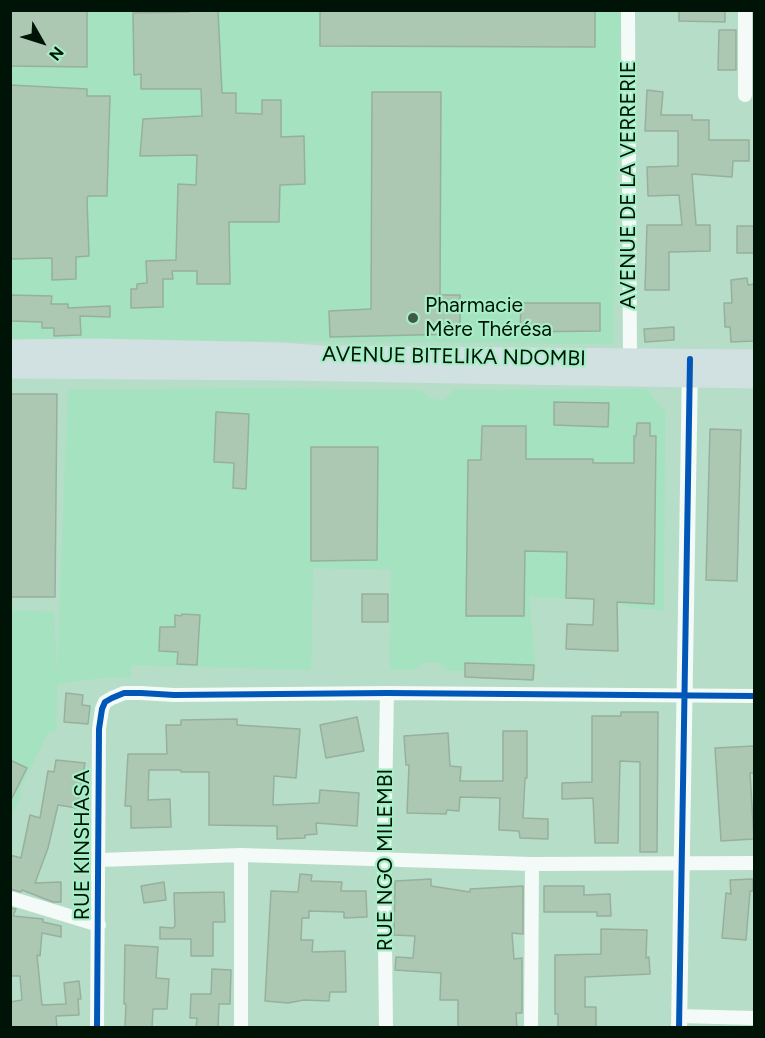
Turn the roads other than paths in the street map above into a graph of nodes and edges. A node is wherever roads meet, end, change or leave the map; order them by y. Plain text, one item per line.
1 (628, 10) edge
2 (745, 10) edge
3 (745, 95) dead end
4 (10, 350) edge
5 (630, 359) junction
6 (754, 360) edge
7 (10, 368) edge
8 (691, 369) junction
9 (754, 378) edge
10 (387, 693) junction
11 (686, 695) junction
12 (754, 696) edge
13 (241, 855) junction
14 (100, 860) junction
15 (384, 860) junction
16 (683, 862) junction
17 (754, 863) edge
18 (532, 864) junction
19 (10, 898) edge
20 (99, 925) junction
21 (754, 1018) edge
22 (679, 1022) edge
23 (98, 1028) edge
24 (241, 1028) edge
25 (386, 1028) edge
26 (531, 1028) edge

1 - 5 street, AVENUE DE LA VERRERIE
2 - 3 street
4 - 5 highway, AVENUE BITELIKA NDOMBI
5 - 8 highway, AVENUE BITELIKA NDOMBI
6 - 8 highway, AVENUE BITELIKA NDOMBI
7 - 8 highway, AVENUE BITELIKA NDOMBI
8 - 9 highway, AVENUE BITELIKA NDOMBI
8 - 11 street
10 - 11 street
10 - 14 street, RUE KINSHASA
10 - 15 street, RUE NGO MILEMBI
11 - 12 street
11 - 16 street
13 - 14 street
13 - 15 street
13 - 24 street
14 - 20 street, RUE KINSHASA
15 - 18 street
15 - 25 street, RUE NGO MILEMBI
16 - 17 street
16 - 18 street
16 - 22 street
18 - 26 street
19 - 20 street
20 - 23 street, RUE KINSHASA
21 - 22 street

